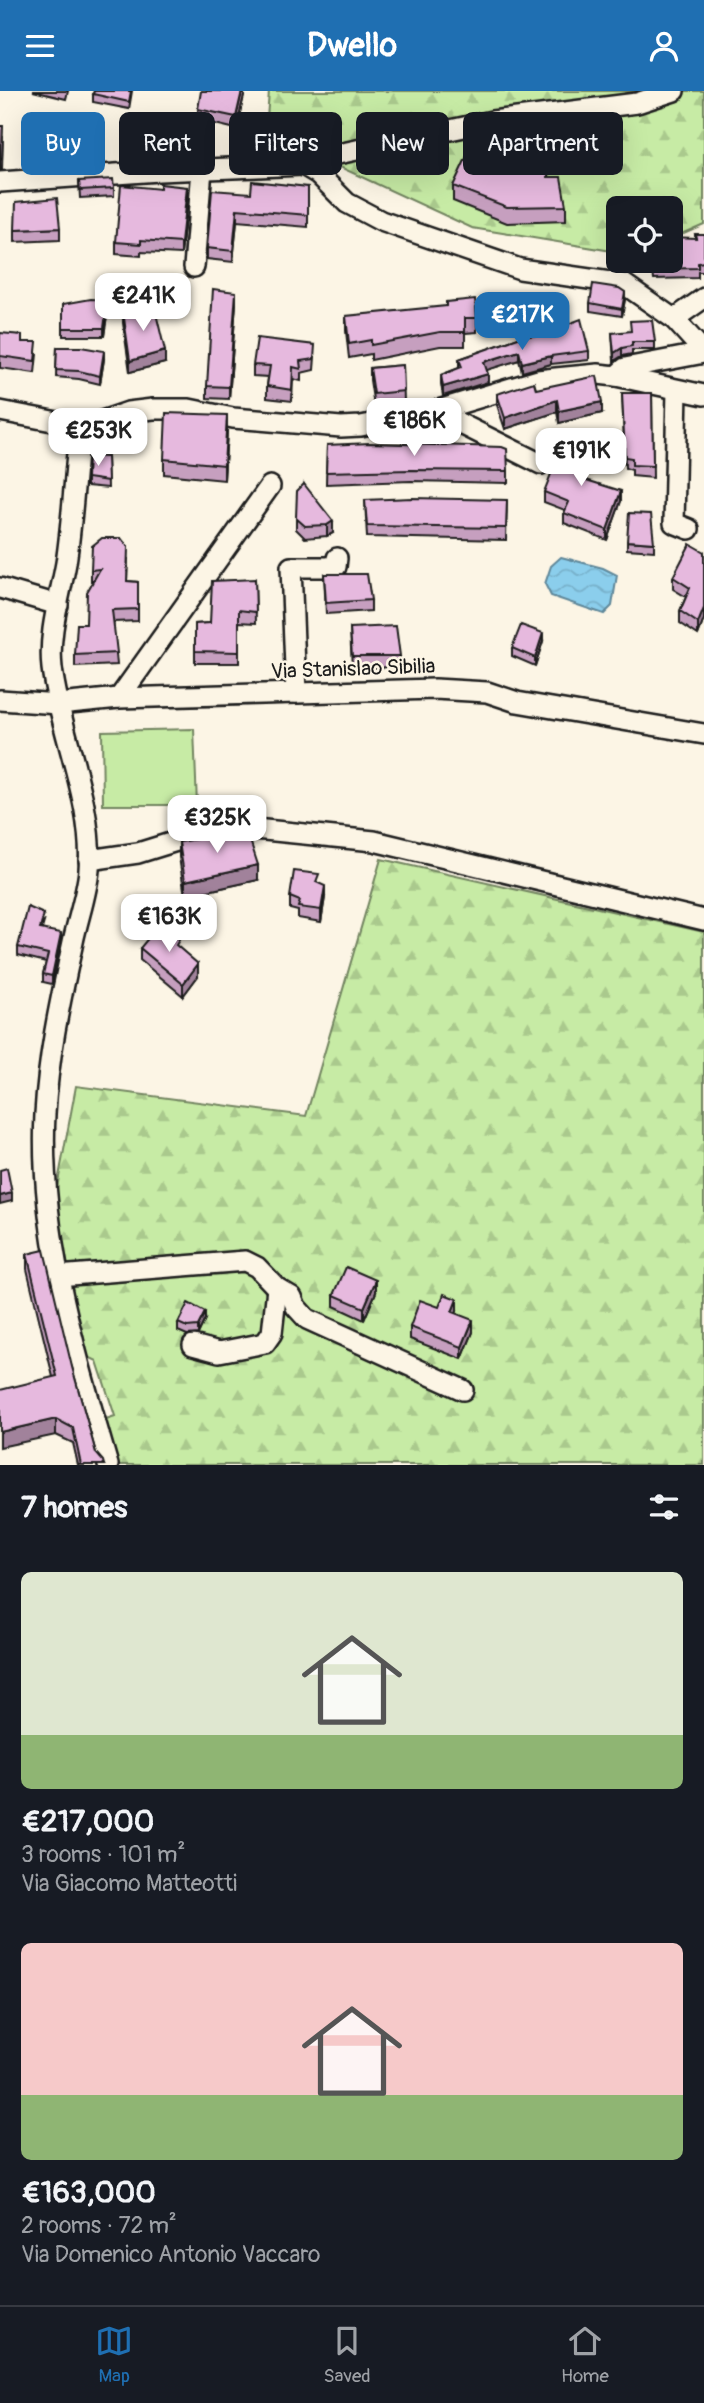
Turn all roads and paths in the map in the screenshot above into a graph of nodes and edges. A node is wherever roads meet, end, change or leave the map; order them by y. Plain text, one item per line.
1 (674, 91) edge
2 (342, 158) edge
3 (119, 174) edge
4 (202, 175) edge
5 (323, 175) edge
6 (0, 182) edge
7 (194, 267) dead end
8 (704, 298) edge
9 (674, 319) junction
10 (704, 353) edge
11 (616, 376) junction
12 (677, 390) junction
13 (704, 395) edge
14 (0, 411) edge
15 (435, 411) junction
16 (233, 418) junction
17 (104, 419) junction
18 (84, 427) junction
19 (541, 464) dead end
20 (270, 487) dead end
21 (689, 529) dead end
22 (337, 558) dead end
23 (0, 588) edge
24 (58, 605) junction
25 (296, 693) junction
26 (119, 698) junction
27 (0, 700) edge
28 (59, 704) junction
29 (704, 734) edge
30 (89, 860) junction
31 (704, 920) edge
32 (58, 1276) junction
33 (276, 1288) junction
34 (193, 1345) dead end
35 (463, 1390) dead end
36 (108, 1465) edge

1 - 2 street
3 - 6 street
4 - 7 street
5 - 9 street
8 - 9 street
9 - 10 street
10 - 11 street
11 - 12 street
11 - 15 street
12 - 13 street
12 - 21 street
14 - 18 street
15 - 16 street
15 - 19 street
16 - 17 street
16 - 17 street
17 - 18 street
18 - 24 street
20 - 26 street
22 - 25 street
23 - 24 street
24 - 28 street
25 - 26 street, Via Stanislao Sibilia
25 - 29 street, Via Stanislao Sibilia
26 - 28 street, Via Stanislao Sibilia
27 - 28 street, Via Stanislao Sibilia
28 - 30 street
30 - 31 street
30 - 32 street
32 - 33 street
32 - 36 street
33 - 34 street
33 - 35 street

